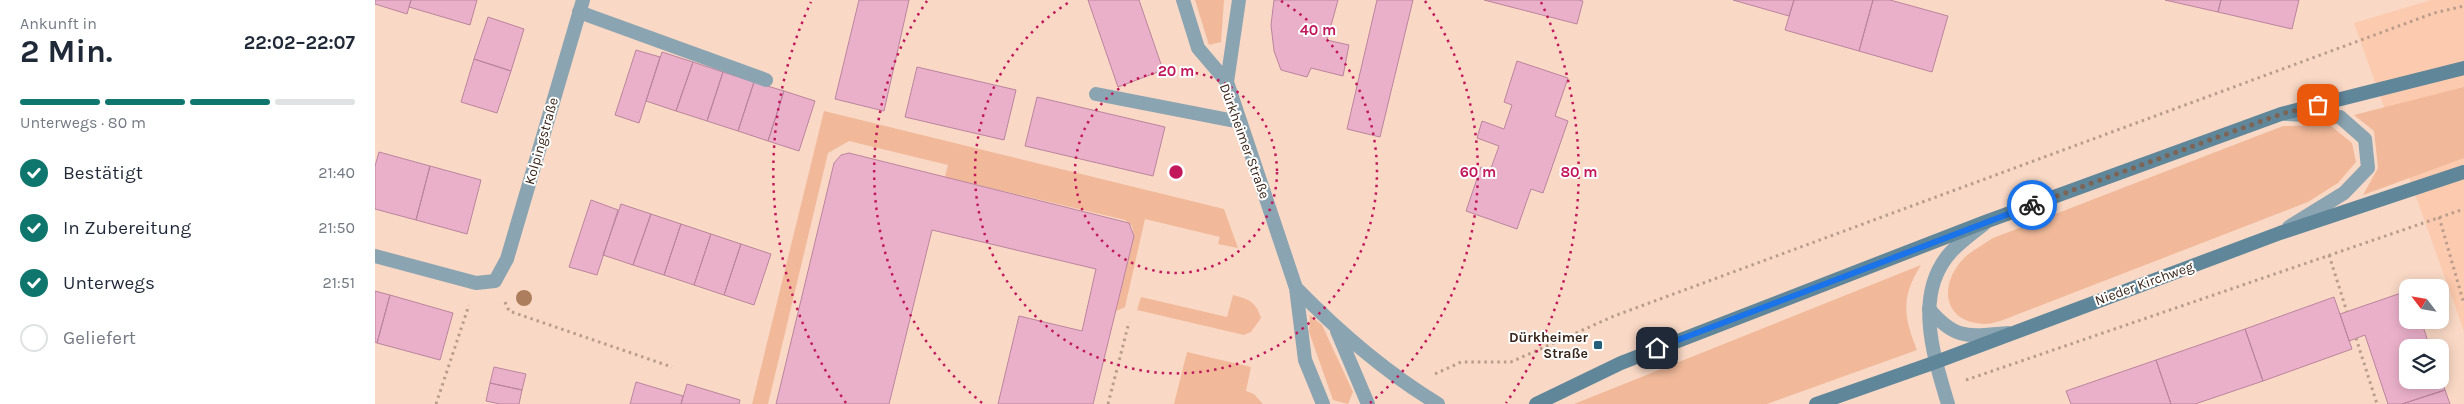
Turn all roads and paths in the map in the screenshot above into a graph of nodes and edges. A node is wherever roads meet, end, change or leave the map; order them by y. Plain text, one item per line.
1 (1183, 0) edge
2 (1239, 0) edge
3 (581, 6) edge
4 (2464, 6) edge
5 (2464, 68) edge
6 (767, 80) dead end
7 (1227, 82) junction
8 (1096, 94) dead end
9 (2281, 114) junction
10 (1241, 122) junction
11 (2464, 172) edge
12 (2464, 209) edge
13 (2439, 217) junction
14 (1985, 222) junction
15 (2280, 233) junction
16 (2329, 255) junction
17 (375, 256) edge
18 (495, 281) junction
19 (476, 283) junction
20 (1296, 288) junction
21 (2464, 304) edge
22 (1929, 309) junction
23 (2347, 312) dead end
24 (1129, 322) dead end
25 (1337, 330) junction
26 (2008, 334) junction
27 (2356, 338) dead end
28 (1936, 362) junction
29 (672, 367) dead end
30 (1409, 386) junction
31 (1943, 388) junction
32 (436, 404) edge
33 (1108, 404) edge
34 (1323, 404) edge
35 (1368, 404) edge
36 (1438, 404) edge
37 (1536, 404) edge
38 (1816, 404) edge
39 (1948, 404) edge
40 (2377, 404) edge

1 - 7 street, Dürkheimer Straße
2 - 7 street
3 - 6 street
3 - 18 street, Kolpingstraße
4 - 30 path
5 - 9 main road, Nieder Kirchweg
7 - 10 street, Dürkheimer Straße
8 - 10 street
9 - 14 main road, Nieder Kirchweg
9 - 15 street, Nieder Kirchweg
10 - 20 street, Dürkheimer Straße
11 - 15 main road, Nieder Kirchweg
12 - 13 path
13 - 16 path
13 - 21 path
14 - 22 street, Nieder Kirchweg
14 - 37 main road, Nieder Kirchweg
15 - 26 main road, Nieder Kirchweg
16 - 23 path
16 - 31 path
17 - 19 street
18 - 19 street
18 - 29 path
19 - 32 path
20 - 25 street, Dürkheimer Straße
20 - 34 street, Dürkheimer Straße
22 - 26 street, Nieder Kirchweg
22 - 28 street, Nieder Kirchweg
24 - 33 path
25 - 30 street, Dürkheimer Straße
25 - 35 street, Dürkheimer Straße
26 - 28 main road, Nieder Kirchweg
27 - 40 path
28 - 31 street
28 - 38 main road, Nieder Kirchweg
30 - 36 street, Dürkheimer Straße
31 - 39 street

